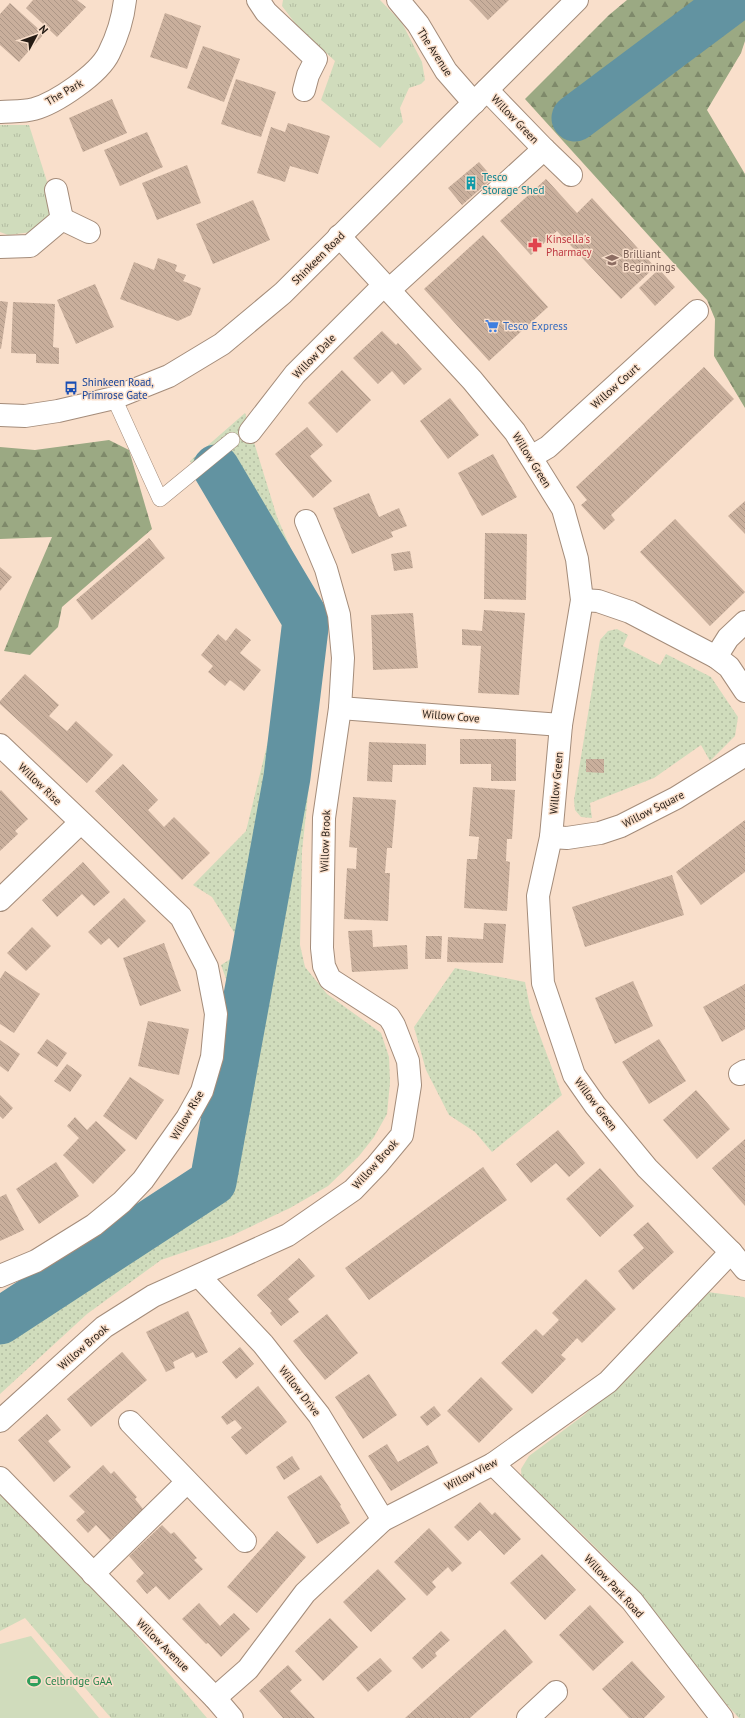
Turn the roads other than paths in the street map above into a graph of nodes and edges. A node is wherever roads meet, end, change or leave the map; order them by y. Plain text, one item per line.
1 (125, 0) edge
2 (258, 0) edge
3 (398, 0) edge
4 (577, 0) edge
5 (304, 90) dead end
6 (481, 96) junction
7 (0, 112) edge
8 (544, 149) junction
9 (571, 175) dead end
10 (56, 190) dead end
11 (62, 219) junction
12 (89, 232) dead end
13 (339, 236) junction
14 (0, 247) edge
15 (386, 288) junction
16 (697, 311) dead end
17 (114, 398) junction
18 (0, 415) edge
19 (241, 436) joint
20 (531, 457) junction
21 (306, 521) dead end
22 (582, 600) junction
23 (745, 622) edge
24 (716, 657) junction
25 (745, 691) edge
26 (340, 708) junction
27 (561, 725) junction
28 (0, 745) edge
29 (745, 755) edge
30 (80, 823) junction
31 (551, 837) junction
32 (0, 900) edge
33 (731, 1252) junction
34 (745, 1269) edge
35 (0, 1276) edge
36 (199, 1276) junction
37 (0, 1421) edge
38 (130, 1422) dead end
39 (493, 1464) junction
40 (0, 1478) edge
41 (187, 1482) junction
42 (383, 1520) junction
43 (245, 1541) dead end
44 (93, 1574) junction
45 (556, 1692) dead end
46 (215, 1698) junction
47 (232, 1718) edge
48 (528, 1718) edge
49 (722, 1718) edge

1 - 7 street, The Park
2 - 5 street
3 - 6 street, The Avenue
4 - 6 street, Shinkeen Road
6 - 8 street, Willow Green
6 - 13 street, Shinkeen Road
8 - 9 street, Willow Green
8 - 15 street, Willow Green
10 - 11 street
11 - 12 street
11 - 14 street
13 - 15 street, Willow Green
13 - 17 street, Shinkeen Road
15 - 19 street, Willow Dale
15 - 20 street, Willow Green
16 - 20 street, Willow Court
17 - 18 street, Shinkeen Road
17 - 19 lane
20 - 22 street, Willow Green
21 - 26 street, Willow Brook
22 - 24 street
22 - 27 street, Willow Green
23 - 24 street
24 - 25 street
26 - 27 street, Willow Cove
26 - 36 street, Willow Brook
27 - 31 street, Willow Green
28 - 30 street, Willow Rise
29 - 31 street, Willow Square
30 - 32 street
30 - 35 street, Willow Rise
31 - 33 street, Willow Green
33 - 34 street, Willow Green
33 - 39 street, Willow View
36 - 37 street, Willow Brook
36 - 42 street, Willow Drive
38 - 41 street
39 - 42 street, Willow View
39 - 49 street, Willow Park Road
40 - 44 street, Willow Avenue
41 - 43 street
41 - 44 street
42 - 46 street, Willow View
44 - 46 street, Willow Avenue
45 - 48 street
46 - 47 street, Willow Avenue

